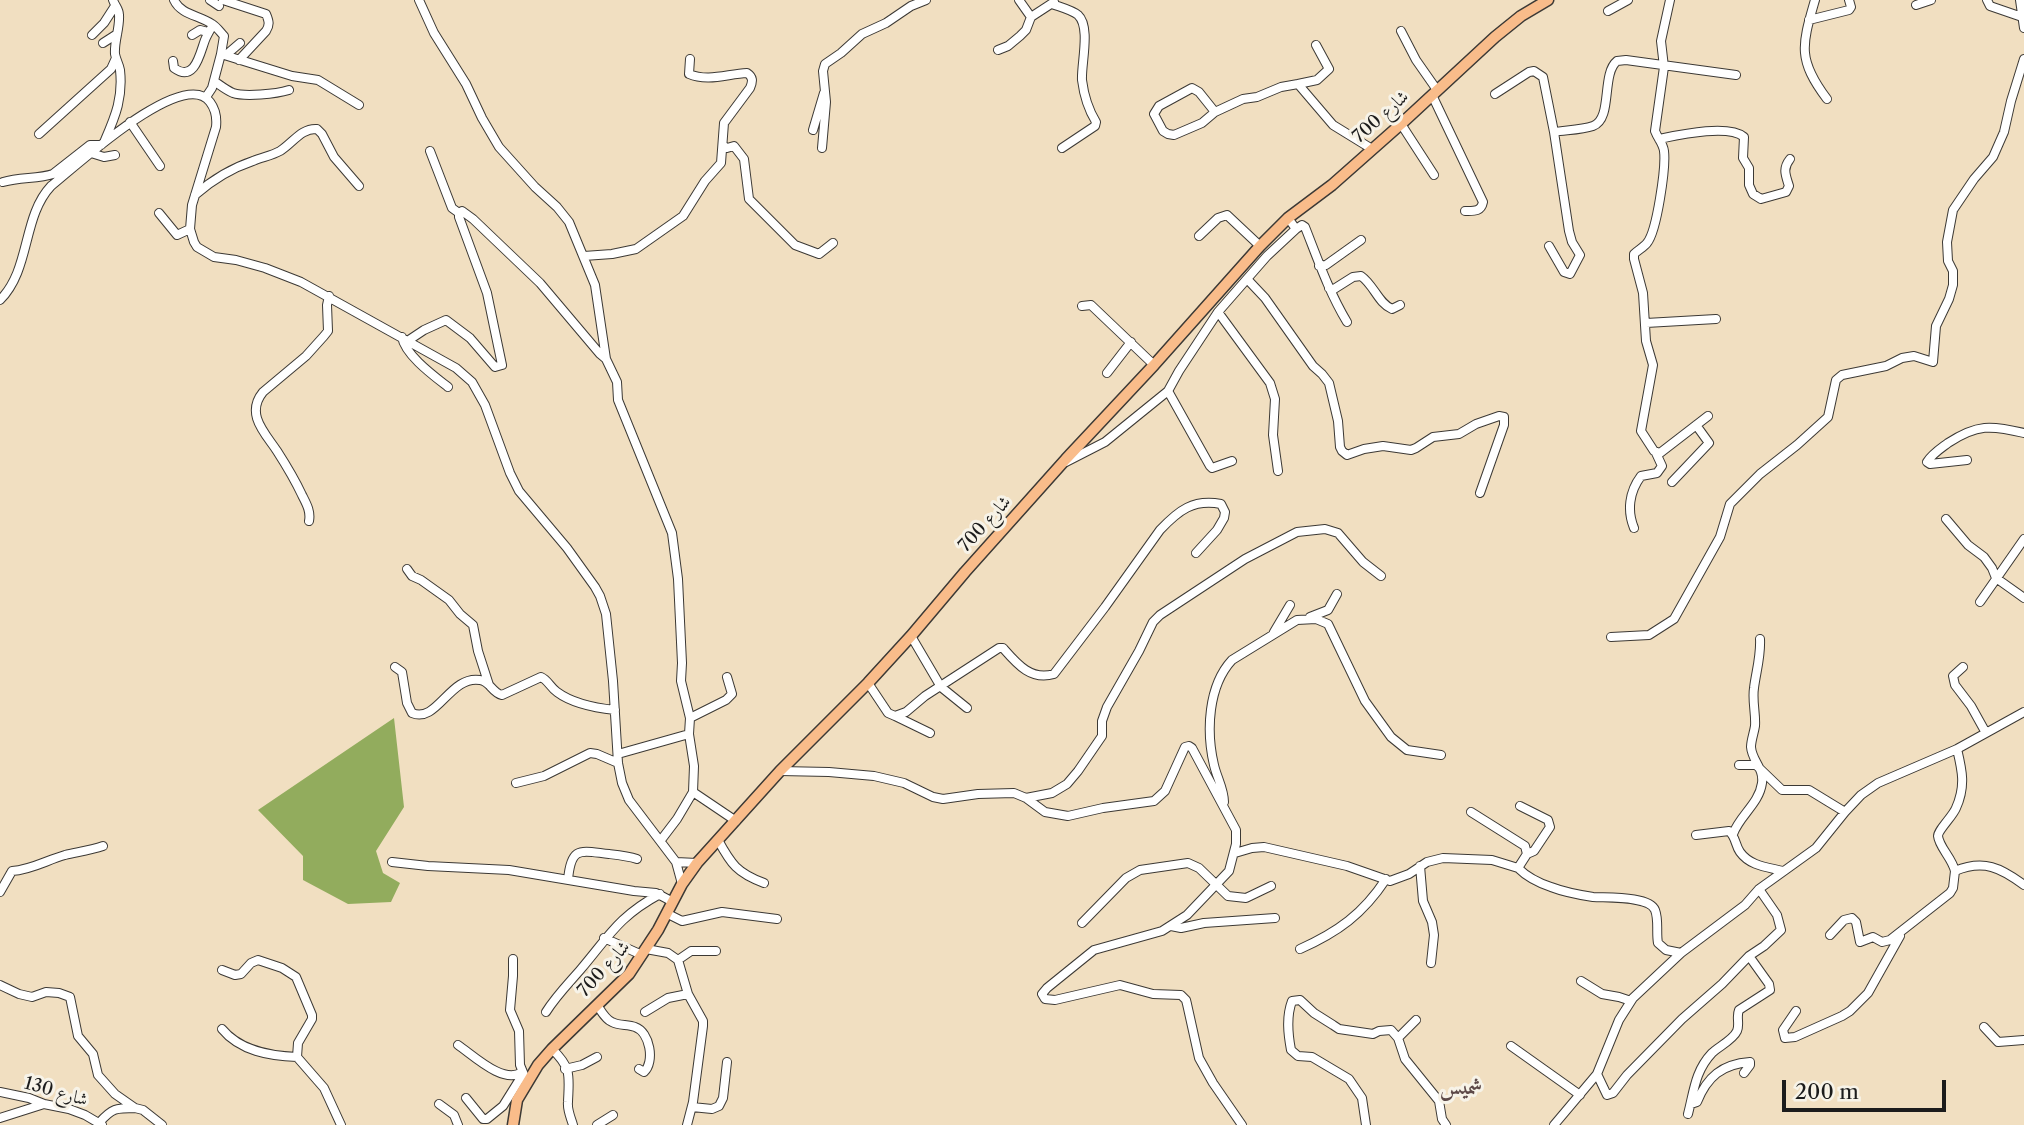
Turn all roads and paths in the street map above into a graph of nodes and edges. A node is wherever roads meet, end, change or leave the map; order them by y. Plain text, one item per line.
1 (174, 0) edge
2 (210, 0) edge
3 (419, 0) edge
4 (926, 0) edge
5 (1019, 0) edge
6 (1548, 0) edge
7 (1628, 0) edge
8 (1670, 0) edge
9 (1815, 0) edge
10 (1849, 0) edge
11 (1930, 0) edge
12 (1987, 0) edge
13 (2020, 0) edge
14 (1054, 2) edge
15 (114, 3) edge
16 (221, 3) edge
17 (1916, 5) dead end
18 (1608, 11) dead end
19 (2022, 17) edge
20 (1031, 18) junction
21 (1809, 20) junction
22 (2024, 28) edge
23 (211, 29) junction
24 (1401, 30) dead end
25 (117, 34) junction
26 (92, 35) dead end
27 (192, 35) dead end
28 (103, 43) dead end
29 (240, 43) dead end
30 (1317, 45) dead end
31 (998, 50) dead end
32 (224, 54) junction
33 (116, 58) junction
34 (690, 59) dead end
35 (239, 60) junction
36 (2024, 60) edge
37 (173, 61) dead end
38 (1664, 66) junction
39 (1736, 75) dead end
40 (214, 81) junction
41 (1298, 84) junction
42 (289, 90) dead end
43 (824, 93) junction
44 (1435, 93) junction
45 (1495, 94) dead end
46 (206, 97) junction
47 (1827, 99) dead end
48 (359, 105) dead end
49 (1215, 112) junction
50 (130, 122) junction
51 (1401, 124) junction
52 (813, 130) dead end
53 (1554, 132) junction
54 (39, 134) dead end
55 (1659, 139) junction
56 (103, 144) junction
57 (723, 146) junction
58 (822, 148) dead end
59 (1062, 148) dead end
60 (1372, 149) junction
61 (430, 151) dead end
62 (91, 153) junction
63 (115, 155) dead end
64 (1790, 159) dead end
65 (160, 166) dead end
66 (1434, 175) dead end
67 (3, 182) dead end
68 (359, 186) dead end
69 (195, 195) junction
70 (1465, 211) dead end
71 (459, 213) junction
72 (159, 214) dead end
73 (1288, 218) junction
74 (190, 229) junction
75 (1296, 229) junction
76 (1199, 236) dead end
77 (1361, 240) dead end
78 (833, 243) dead end
79 (1259, 246) junction
80 (1549, 246) dead end
81 (584, 256) junction
82 (1319, 266) junction
83 (1248, 280) junction
84 (1329, 288) junction
85 (329, 296) junction
86 (0, 300) edge
87 (1401, 305) dead end
88 (1082, 306) dead end
89 (1218, 313) junction
90 (1716, 318) dead end
91 (1347, 322) dead end
92 (1646, 323) junction
93 (405, 339) junction
94 (1131, 342) junction
95 (606, 359) junction
96 (1154, 365) junction
97 (1107, 373) dead end
98 (448, 387) dead end
99 (1168, 391) junction
100 (1708, 416) dead end
101 (1696, 425) junction
102 (2024, 433) edge
103 (1656, 453) junction
104 (1966, 460) dead end
105 (1232, 461) dead end
106 (1063, 463) junction
107 (1278, 471) dead end
108 (1672, 482) dead end
109 (1480, 493) dead end
110 (1946, 519) dead end
111 (309, 521) dead end
112 (1634, 528) dead end
113 (2024, 539) edge
114 (1196, 553) dead end
115 (407, 569) dead end
116 (1381, 576) dead end
117 (1996, 578) junction
118 (1337, 594) dead end
119 (2024, 598) edge
120 (1980, 602) dead end
121 (1290, 605) dead end
122 (1304, 620) junction
123 (911, 636) junction
124 (1271, 637) junction
125 (1611, 637) dead end
126 (1760, 639) dead end
127 (395, 667) dead end
128 (1963, 667) dead end
129 (727, 677) dead end
130 (868, 683) junction
131 (941, 687) junction
132 (490, 688) junction
133 (967, 708) dead end
134 (615, 710) junction
135 (2024, 712) edge
136 (895, 716) junction
137 (690, 718) junction
138 (930, 733) dead end
139 (1986, 733) junction
140 (689, 734) junction
141 (1957, 748) junction
142 (1441, 755) dead end
143 (618, 759) junction
144 (1739, 765) dead end
145 (1761, 769) junction
146 (780, 771) junction
147 (516, 783) dead end
148 (693, 792) junction
149 (1026, 798) junction
150 (1224, 806) junction
151 (1520, 806) dead end
152 (1471, 812) dead end
153 (1845, 812) junction
154 (736, 821) junction
155 (1733, 834) junction
156 (1696, 835) dead end
157 (661, 840) junction
158 (718, 840) junction
159 (103, 846) dead end
160 (1235, 853) junction
161 (1527, 854) junction
162 (637, 859) dead end
163 (392, 862) dead end
164 (676, 862) junction
165 (697, 863) junction
166 (1420, 866) junction
167 (1518, 868) junction
168 (1783, 871) junction
169 (1955, 871) junction
170 (1386, 879) junction
171 (568, 880) junction
172 (764, 883) dead end
173 (682, 884) junction
174 (1216, 884) junction
175 (2024, 885) edge
176 (1271, 886) dead end
177 (1759, 889) junction
178 (0, 892) edge
179 (660, 894) junction
180 (673, 902) junction
181 (668, 914) junction
182 (1275, 918) dead end
183 (777, 919) dead end
184 (1082, 923) dead end
185 (1171, 926) junction
186 (1902, 931) junction
187 (1830, 935) dead end
188 (604, 938) junction
189 (1300, 949) dead end
190 (716, 951) dead end
191 (644, 952) junction
192 (1681, 953) junction
193 (1749, 956) junction
194 (513, 959) dead end
195 (678, 960) junction
196 (1431, 962) dead end
197 (222, 970) dead end
198 (1581, 981) dead end
199 (0, 985) edge
200 (688, 994) junction
201 (1631, 1002) junction
202 (597, 1005) junction
203 (1796, 1011) dead end
204 (546, 1012) dead end
205 (646, 1012) dead end
206 (1416, 1020) dead end
207 (1984, 1027) dead end
208 (222, 1029) dead end
209 (1398, 1038) junction
210 (2024, 1040) edge
211 (458, 1045) dead end
212 (1511, 1046) dead end
213 (550, 1051) junction
214 (297, 1057) junction
215 (597, 1057) dead end
216 (727, 1062) dead end
217 (639, 1069) dead end
218 (567, 1070) junction
219 (1744, 1073) dead end
220 (1597, 1074) junction
221 (524, 1076) junction
222 (0, 1092) edge
223 (1580, 1095) junction
224 (466, 1098) dead end
225 (44, 1104) junction
226 (439, 1104) dead end
227 (1691, 1104) junction
228 (692, 1107) junction
229 (135, 1108) junction
230 (1688, 1114) dead end
231 (613, 1115) dead end
232 (0, 1118) edge
233 (101, 1124) edge
234 (162, 1125) edge
235 (341, 1125) edge
236 (458, 1125) edge
237 (513, 1125) edge
238 (573, 1125) edge
239 (597, 1125) edge
240 (687, 1125) edge
241 (1242, 1125) edge
242 (1366, 1125) edge
243 (1446, 1125) edge
244 (1554, 1125) edge

1 - 23 street
2 - 16 street
3 - 81 street
4 - 43 street
5 - 20 street
6 - 44 main road, شارع 700
7 - 18 street
8 - 38 street
9 - 21 street
10 - 21 street
11 - 17 street
12 - 19 street
13 - 19 street
14 - 20 street
14 - 59 street
15 - 25 street
15 - 26 street
16 - 35 street
19 - 22 street
20 - 31 street
21 - 47 street
23 - 27 street
23 - 32 street
23 - 37 street
24 - 44 street
25 - 28 street
25 - 33 street
29 - 32 street
30 - 41 street
32 - 35 street
32 - 40 street
33 - 54 street
33 - 56 street
34 - 57 street
35 - 48 street
36 - 125 street
38 - 39 street
38 - 53 street
38 - 55 street
40 - 42 street
40 - 46 street
41 - 49 street
41 - 60 street
43 - 52 street
43 - 58 street
44 - 51 main road, شارع 700
44 - 70 street
45 - 53 street
46 - 50 street
46 - 69 street
49 - 49 street
50 - 56 street
50 - 65 street
51 - 60 main road, شارع 700
51 - 66 street
53 - 80 street
55 - 64 street
55 - 92 street
56 - 62 street
56 - 67 street
57 - 78 street
57 - 81 street
60 - 73 main road, شارع 700
61 - 71 street
62 - 63 street
62 - 86 street
68 - 69 street
69 - 74 street
71 - 93 street
71 - 95 street
72 - 74 street
73 - 75 street
73 - 79 main road, شارع 700
74 - 85 street
75 - 82 street
75 - 83 street
76 - 79 street
77 - 82 street
79 - 96 main road, شارع 700
81 - 95 street
82 - 84 street
83 - 89 street
83 - 109 street
84 - 87 street
84 - 91 street
85 - 93 street
85 - 111 street
88 - 94 street
89 - 99 street
89 - 107 street
90 - 92 street
92 - 103 street
93 - 98 street
93 - 134 street
94 - 96 street
94 - 97 street
95 - 137 street
96 - 106 main road, شارع 700
99 - 105 street
99 - 106 street
100 - 101 street
101 - 103 street
101 - 108 street
102 - 104 street
103 - 112 street
106 - 123 main road, شارع 700
110 - 117 street
113 - 117 street
114 - 131 street
115 - 132 street
116 - 149 street
117 - 119 street
117 - 120 street
118 - 122 street
121 - 124 street
122 - 124 street
122 - 142 street
123 - 130 main road, شارع 700
123 - 131 street
124 - 150 street
126 - 145 street
127 - 132 street
128 - 139 street
129 - 137 street
130 - 136 street
130 - 146 main road, شارع 700
131 - 133 street
131 - 136 street
132 - 134 street
134 - 143 street
135 - 139 street
136 - 138 street
137 - 140 street
139 - 141 street
140 - 143 street
140 - 148 street
141 - 153 street
141 - 169 street
143 - 147 street
143 - 157 street
144 - 145 street
145 - 153 street
145 - 155 street
146 - 149 street
146 - 154 main road, شارع 700
148 - 154 street
148 - 157 street
149 - 150 street
150 - 160 street
151 - 161 street
152 - 161 street
153 - 168 street
154 - 158 main road, شارع 700
155 - 156 street
155 - 168 street
157 - 164 street
158 - 165 main road, شارع 700
158 - 172 street
159 - 178 street
160 - 170 street
160 - 174 street
161 - 167 street
162 - 171 street
163 - 171 street
164 - 165 street
164 - 173 street
165 - 173 main road, شارع 700
166 - 167 street
166 - 170 street
166 - 196 street
167 - 192 street
168 - 177 street
169 - 175 street
169 - 186 street
170 - 189 street
171 - 179 street
173 - 180 main road, شارع 700
174 - 176 street
174 - 184 street
174 - 185 street
177 - 192 street
177 - 193 street
179 - 180 street
179 - 188 street
180 - 181 main road, شارع 700
181 - 183 street
181 - 191 main road, شارع 700
182 - 185 street
185 - 241 street
186 - 187 street
186 - 203 street
188 - 191 street
188 - 204 street
190 - 195 street
191 - 195 street
191 - 202 main road, شارع 700
192 - 201 street
193 - 220 street
193 - 227 street
194 - 221 street
195 - 200 street
197 - 214 street
198 - 201 street
199 - 229 street
200 - 205 street
200 - 228 street
201 - 220 street
202 - 213 main road, شارع 700
202 - 217 street
206 - 209 street
207 - 210 street
208 - 214 street
209 - 242 street
209 - 243 street
211 - 221 street
212 - 223 street
213 - 218 street
213 - 221 main road, شارع 700
214 - 235 street
215 - 218 street
216 - 228 street
218 - 238 street
219 - 227 street
220 - 223 street
221 - 224 street
221 - 237 main road, شارع 700
222 - 225 street, شارع 130
223 - 244 street
225 - 232 street
225 - 233 street, شارع 130
226 - 236 street
227 - 230 street
228 - 240 street
229 - 233 street
229 - 234 street
231 - 239 street

